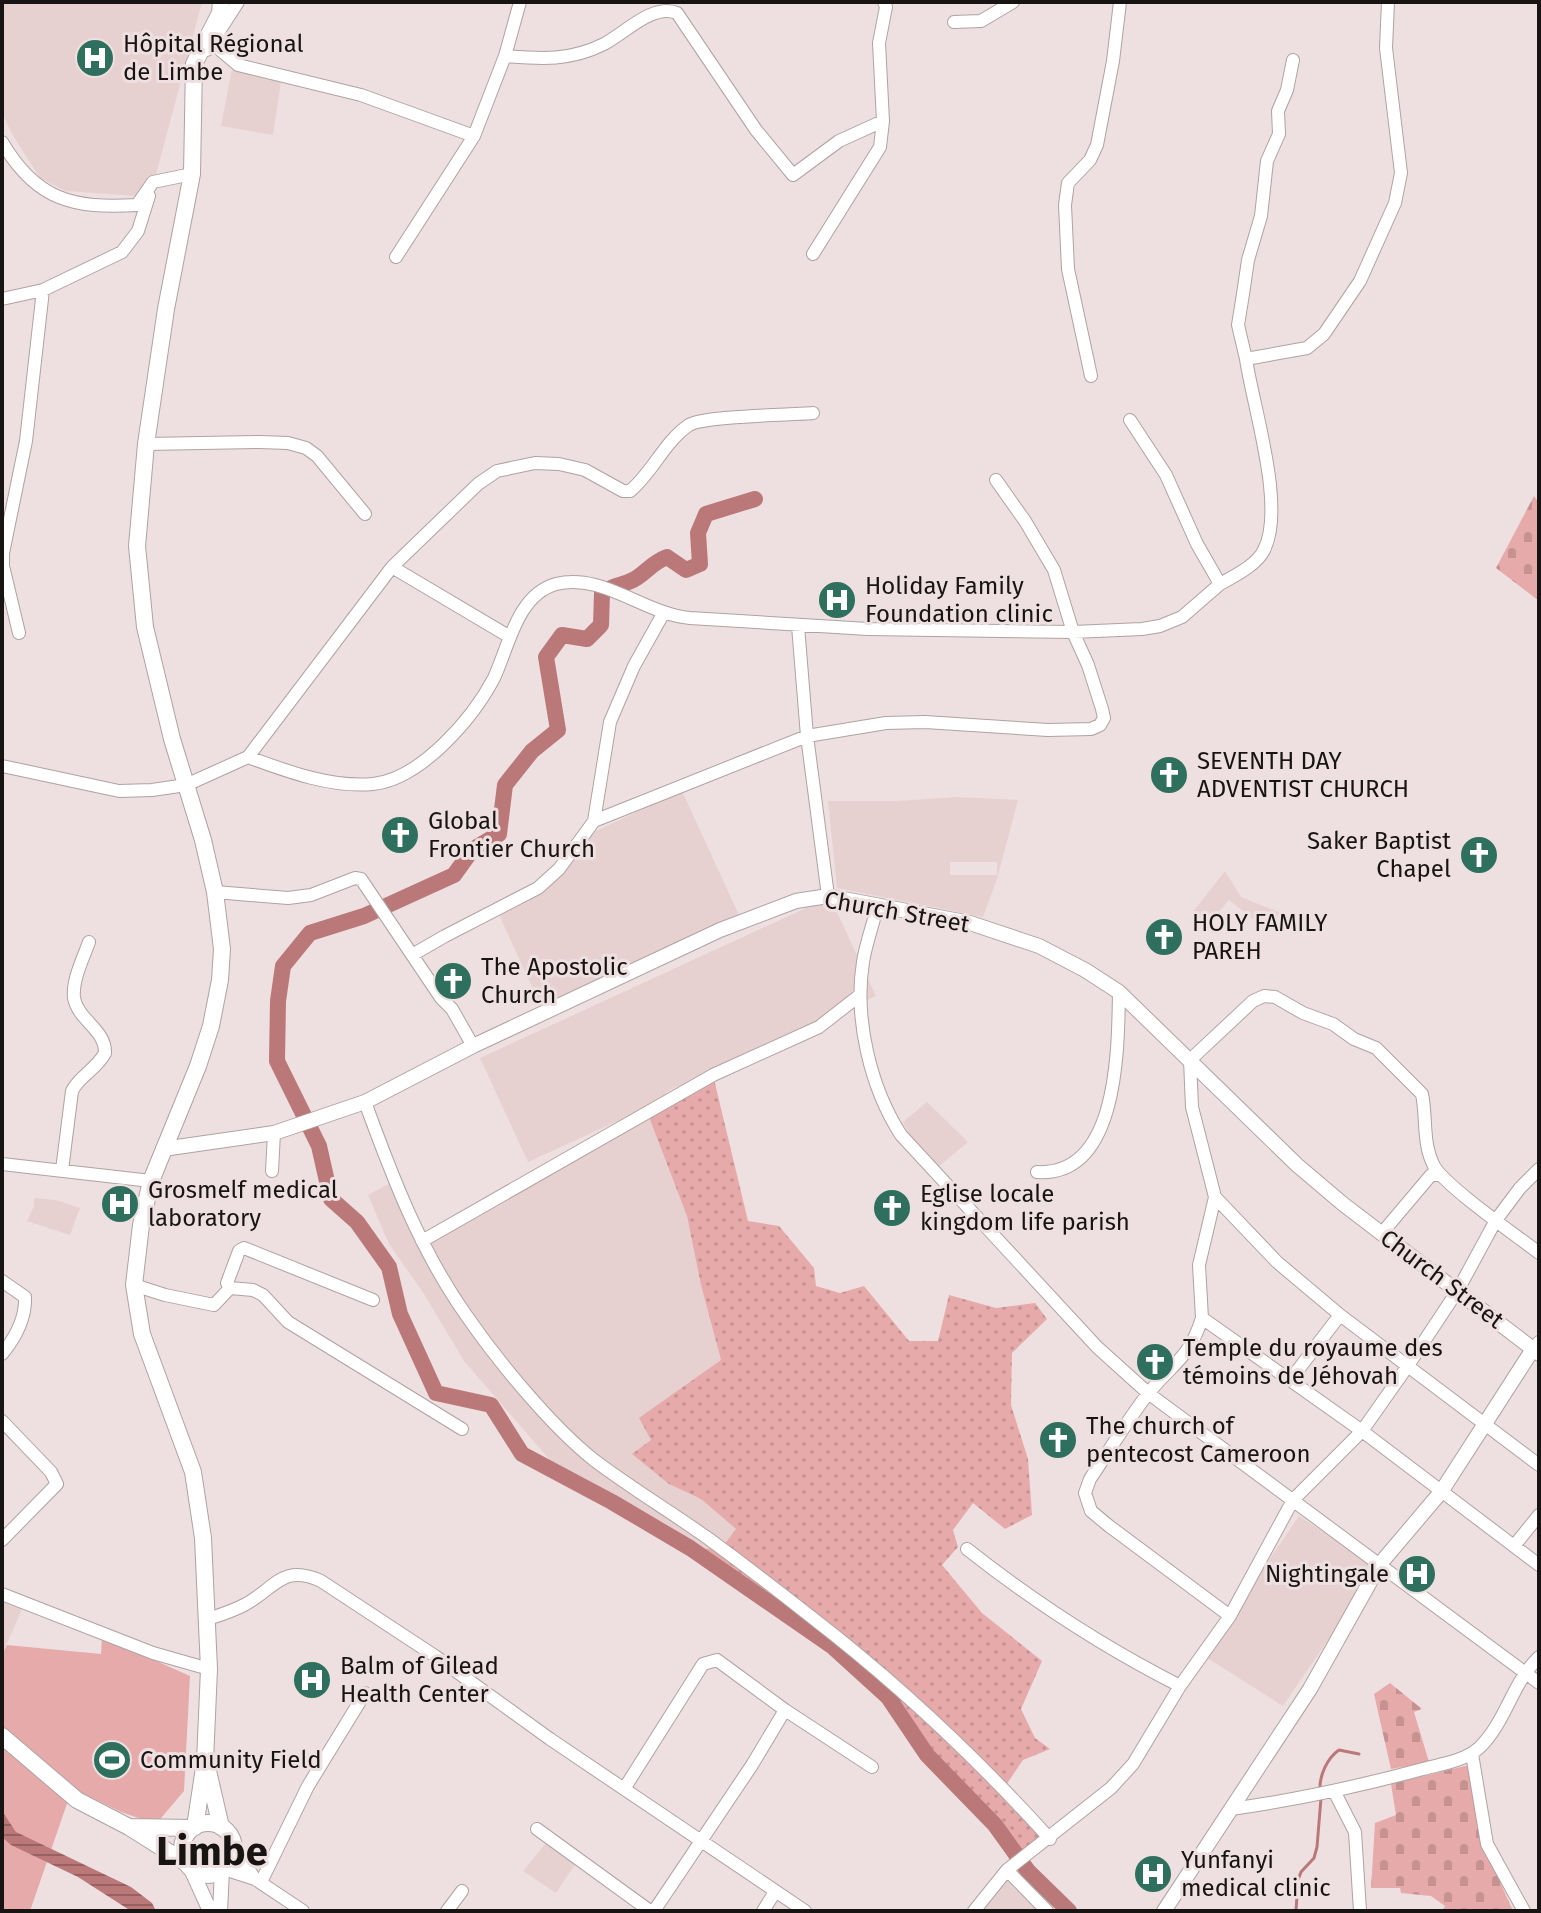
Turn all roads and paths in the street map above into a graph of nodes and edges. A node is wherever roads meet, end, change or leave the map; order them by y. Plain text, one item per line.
1 (221, 2) edge
2 (238, 2) edge
3 (520, 2) edge
4 (1013, 2) edge
5 (1120, 2) edge
6 (1388, 2) edge
7 (889, 4) edge
8 (954, 22) dead end
9 (213, 44) junction
10 (505, 56) junction
11 (1293, 60) dead end
12 (194, 64) junction
13 (883, 121) junction
14 (474, 136) junction
15 (2, 142) edge
16 (192, 174) junction
17 (153, 182) junction
18 (813, 254) dead end
19 (396, 257) dead end
20 (43, 290) junction
21 (2, 299) edge
22 (1246, 359) junction
23 (1091, 376) dead end
24 (813, 413) dead end
25 (1130, 420) dead end
26 (146, 444) junction
27 (996, 480) dead end
28 (365, 514) dead end
29 (392, 567) junction
30 (1220, 584) junction
31 (663, 614) junction
32 (798, 626) junction
33 (1073, 632) junction
34 (19, 633) dead end
35 (510, 637) junction
36 (807, 736) junction
37 (248, 757) junction
38 (2, 766) edge
39 (186, 785) junction
40 (594, 821) junction
41 (215, 892) junction
42 (828, 896) junction
43 (877, 907) junction
44 (89, 942) dead end
45 (412, 955) junction
46 (1119, 992) junction
47 (860, 995) junction
48 (473, 1046) junction
49 (1190, 1060) junction
50 (365, 1102) junction
51 (274, 1133) junction
52 (163, 1149) junction
53 (2, 1164) edge
54 (1539, 1169) edge
55 (62, 1170) junction
56 (272, 1171) dead end
57 (1037, 1172) dead end
58 (1441, 1175) junction
59 (151, 1181) junction
60 (1215, 1197) junction
61 (1496, 1220) junction
62 (1382, 1233) junction
63 (422, 1241) junction
64 (1539, 1253) edge
65 (2, 1281) edge
66 (134, 1285) junction
67 (230, 1288) junction
68 (1458, 1290) junction
69 (373, 1300) dead end
70 (1340, 1315) junction
71 (1202, 1318) junction
72 (1537, 1349) edge
73 (2, 1354) edge
74 (1407, 1367) junction
75 (1291, 1379) junction
76 (1148, 1393) junction
77 (2, 1421) edge
78 (1485, 1425) junction
79 (462, 1429) dead end
80 (1362, 1431) junction
81 (1539, 1465) edge
82 (1441, 1492) junction
83 (1293, 1500) junction
84 (1539, 1515) edge
85 (2, 1540) edge
86 (1514, 1546) junction
87 (967, 1549) dead end
88 (1380, 1564) junction
89 (1539, 1565) edge
90 (2, 1594) edge
91 (1230, 1616) junction
92 (208, 1619) junction
93 (1539, 1657) edge
94 (209, 1669) junction
95 (1524, 1672) junction
96 (1539, 1683) edge
97 (1180, 1686) junction
98 (365, 1693) dead end
99 (785, 1710) junction
100 (2, 1736) edge
101 (1472, 1754) junction
102 (205, 1761) junction
103 (872, 1767) dead end
104 (624, 1789) junction
105 (1325, 1793) junction
106 (1231, 1809) junction
107 (129, 1827) junction
108 (194, 1827) junction
109 (221, 1827) junction
110 (537, 1829) dead end
111 (1050, 1839) junction
112 (701, 1840) junction
113 (234, 1847) junction
114 (188, 1866) junction
115 (1010, 1868) junction
116 (223, 1870) junction
117 (258, 1880) junction
118 (462, 1891) dead end
119 (775, 1892) junction
120 (210, 1911) edge
121 (220, 1911) edge
122 (303, 1911) edge
123 (447, 1911) edge
124 (652, 1911) edge
125 (763, 1911) edge
126 (805, 1911) edge
127 (974, 1911) edge
128 (1047, 1911) edge
129 (1164, 1911) edge
130 (1360, 1911) edge
131 (1524, 1911) edge

1 - 12 highway
2 - 9 street
3 - 10 street
4 - 8 street
5 - 23 street
6 - 22 street
7 - 13 street
9 - 12 street
9 - 14 street
10 - 13 street
10 - 14 street
11 - 22 street
12 - 16 highway
13 - 18 street
14 - 19 street
15 - 17 street
16 - 17 street
16 - 26 highway
17 - 20 street
20 - 21 street
20 - 34 street
22 - 30 street
24 - 29 street
25 - 30 street
26 - 28 street
26 - 39 highway
27 - 33 street
29 - 35 street
29 - 37 street
30 - 33 street
31 - 32 street
31 - 35 street
31 - 40 street
32 - 33 street
32 - 36 street
33 - 36 street
35 - 37 street
36 - 40 street
36 - 42 street
37 - 39 street
38 - 39 street
39 - 41 highway
40 - 45 street
41 - 45 street
41 - 52 highway
42 - 43 main road, Church Street
42 - 48 main road, Church Street
43 - 46 main road, Church Street
43 - 47 street
44 - 55 street
45 - 48 street
46 - 49 main road, Church Street
46 - 57 street
47 - 63 street
47 - 76 street
48 - 50 main road, Church Street
49 - 58 street
49 - 60 street
49 - 62 main road, Church Street
50 - 51 main road, Church Street
50 - 63 street
51 - 52 main road, Church Street
51 - 56 street
52 - 59 highway
53 - 55 street
54 - 61 street
55 - 59 street
58 - 61 street
58 - 62 street
59 - 66 highway
60 - 70 street
60 - 71 street
61 - 64 street
61 - 68 street
62 - 68 main road, Church Street
63 - 111 street
65 - 73 street
66 - 67 street
66 - 92 highway
67 - 69 street
67 - 79 street
68 - 72 main road, Church Street
68 - 74 street
70 - 74 street
70 - 75 street
71 - 75 street
71 - 76 street
72 - 78 main road
74 - 78 street
74 - 80 street
75 - 80 street
76 - 83 street
76 - 91 street
77 - 85 street
78 - 81 street
78 - 82 main road
80 - 82 street
80 - 83 street
82 - 86 street
82 - 88 main road
83 - 88 street
83 - 91 street
84 - 86 street
86 - 89 street
87 - 97 street
88 - 95 street
88 - 106 main road
90 - 94 street
91 - 97 street
92 - 94 highway
92 - 104 street
93 - 95 street
94 - 102 highway
95 - 96 street
95 - 101 street
97 - 111 street
98 - 117 street
99 - 103 street
99 - 104 street
99 - 112 street
100 - 107 highway
101 - 105 street
101 - 131 street
102 - 108 highway
102 - 109 highway
104 - 112 street
105 - 106 street
105 - 130 street
106 - 129 main road
107 - 108 highway
107 - 114 highway
108 - 109 highway
108 - 114 highway
109 - 113 highway
110 - 124 street
111 - 115 street
112 - 119 street
112 - 124 street
113 - 116 highway
113 - 117 street
114 - 116 highway
114 - 120 main road
115 - 127 street
115 - 128 street
116 - 117 street
116 - 121 main road
117 - 122 street
118 - 123 street
119 - 125 street
119 - 126 street

